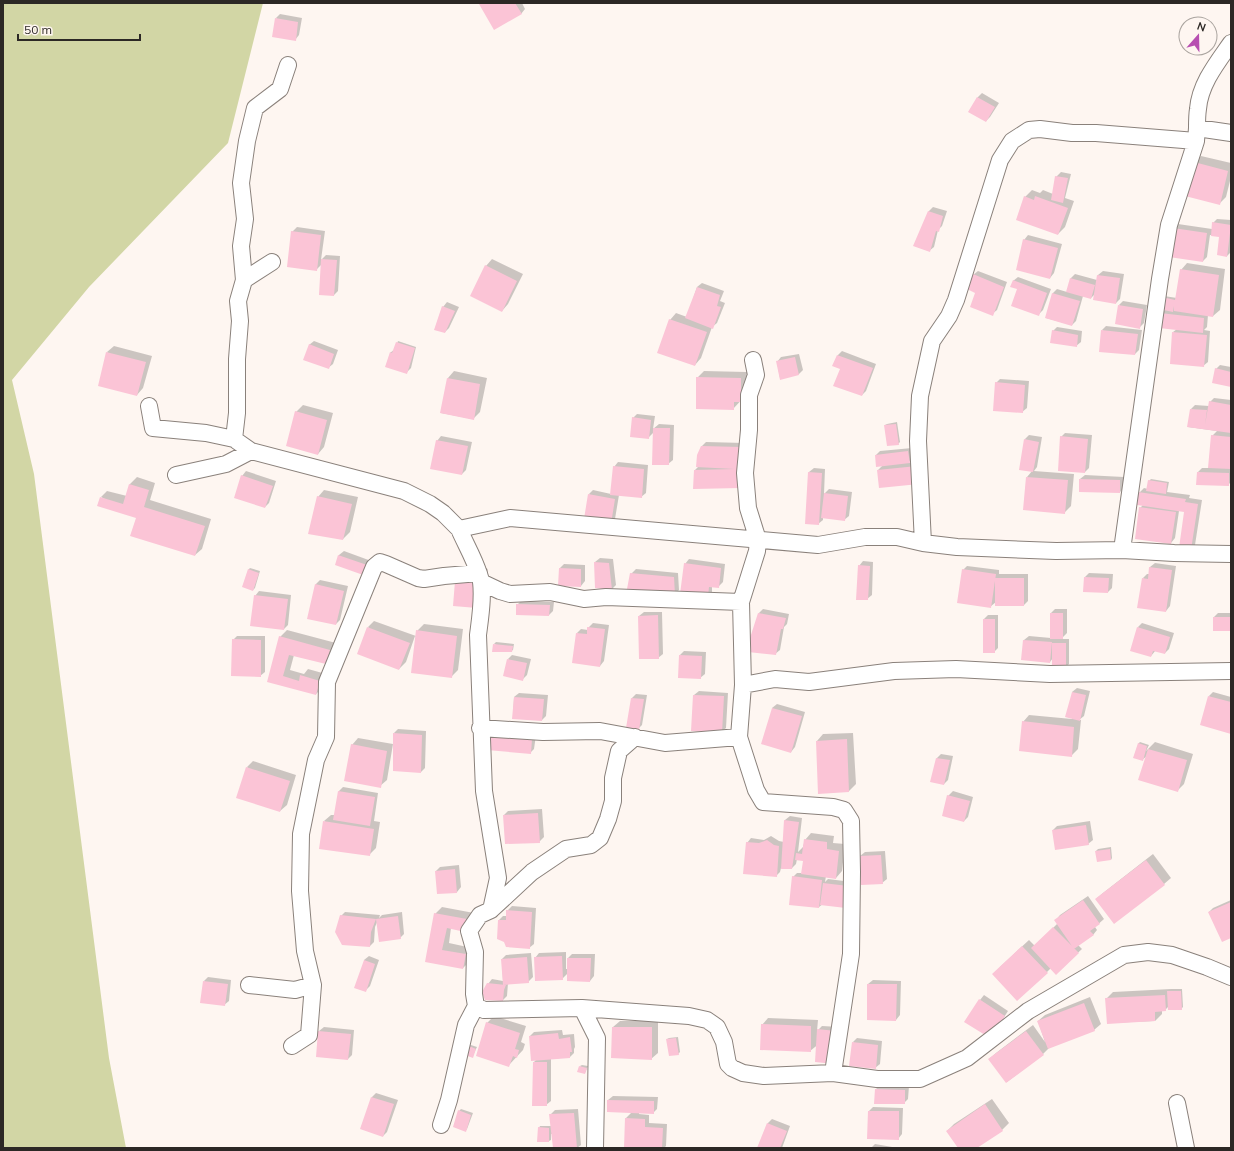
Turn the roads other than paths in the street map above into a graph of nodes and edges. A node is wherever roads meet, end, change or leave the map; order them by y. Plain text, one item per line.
1 (1231, 43) edge
2 (288, 66) dead end
3 (1231, 133) edge
4 (1197, 135) junction
5 (272, 262) dead end
6 (244, 280) junction
7 (753, 360) dead end
8 (149, 406) dead end
9 (234, 439) junction
10 (251, 451) junction
11 (176, 475) dead end
12 (459, 528) junction
13 (758, 540) junction
14 (923, 543) junction
15 (1122, 550) junction
16 (1231, 554) edge
17 (480, 578) junction
18 (741, 602) junction
19 (1231, 671) edge
20 (743, 685) junction
21 (480, 728) junction
22 (635, 737) junction
23 (739, 737) junction
24 (490, 910) junction
25 (1231, 977) edge
26 (249, 984) dead end
27 (313, 985) junction
28 (476, 1006) junction
29 (582, 1008) junction
30 (292, 1046) dead end
31 (833, 1073) junction
32 (1177, 1103) dead end
33 (441, 1125) dead end
34 (596, 1148) edge
35 (1186, 1148) edge

1 - 4 street
2 - 6 street
3 - 4 street
4 - 14 street
4 - 15 street
5 - 6 street
6 - 9 street
7 - 13 street
8 - 9 street
9 - 10 street
10 - 11 street
10 - 12 street
12 - 13 street
12 - 17 street
13 - 14 street
13 - 18 street
14 - 15 street
15 - 16 street
17 - 18 street
17 - 21 street
17 - 27 street
18 - 20 street
19 - 20 street
20 - 23 street
21 - 22 street
21 - 24 street
22 - 23 street
22 - 24 street
23 - 31 street
24 - 28 street
25 - 31 street
26 - 27 street
27 - 30 street
28 - 29 street
28 - 33 street
29 - 31 street
29 - 34 street
32 - 35 street

